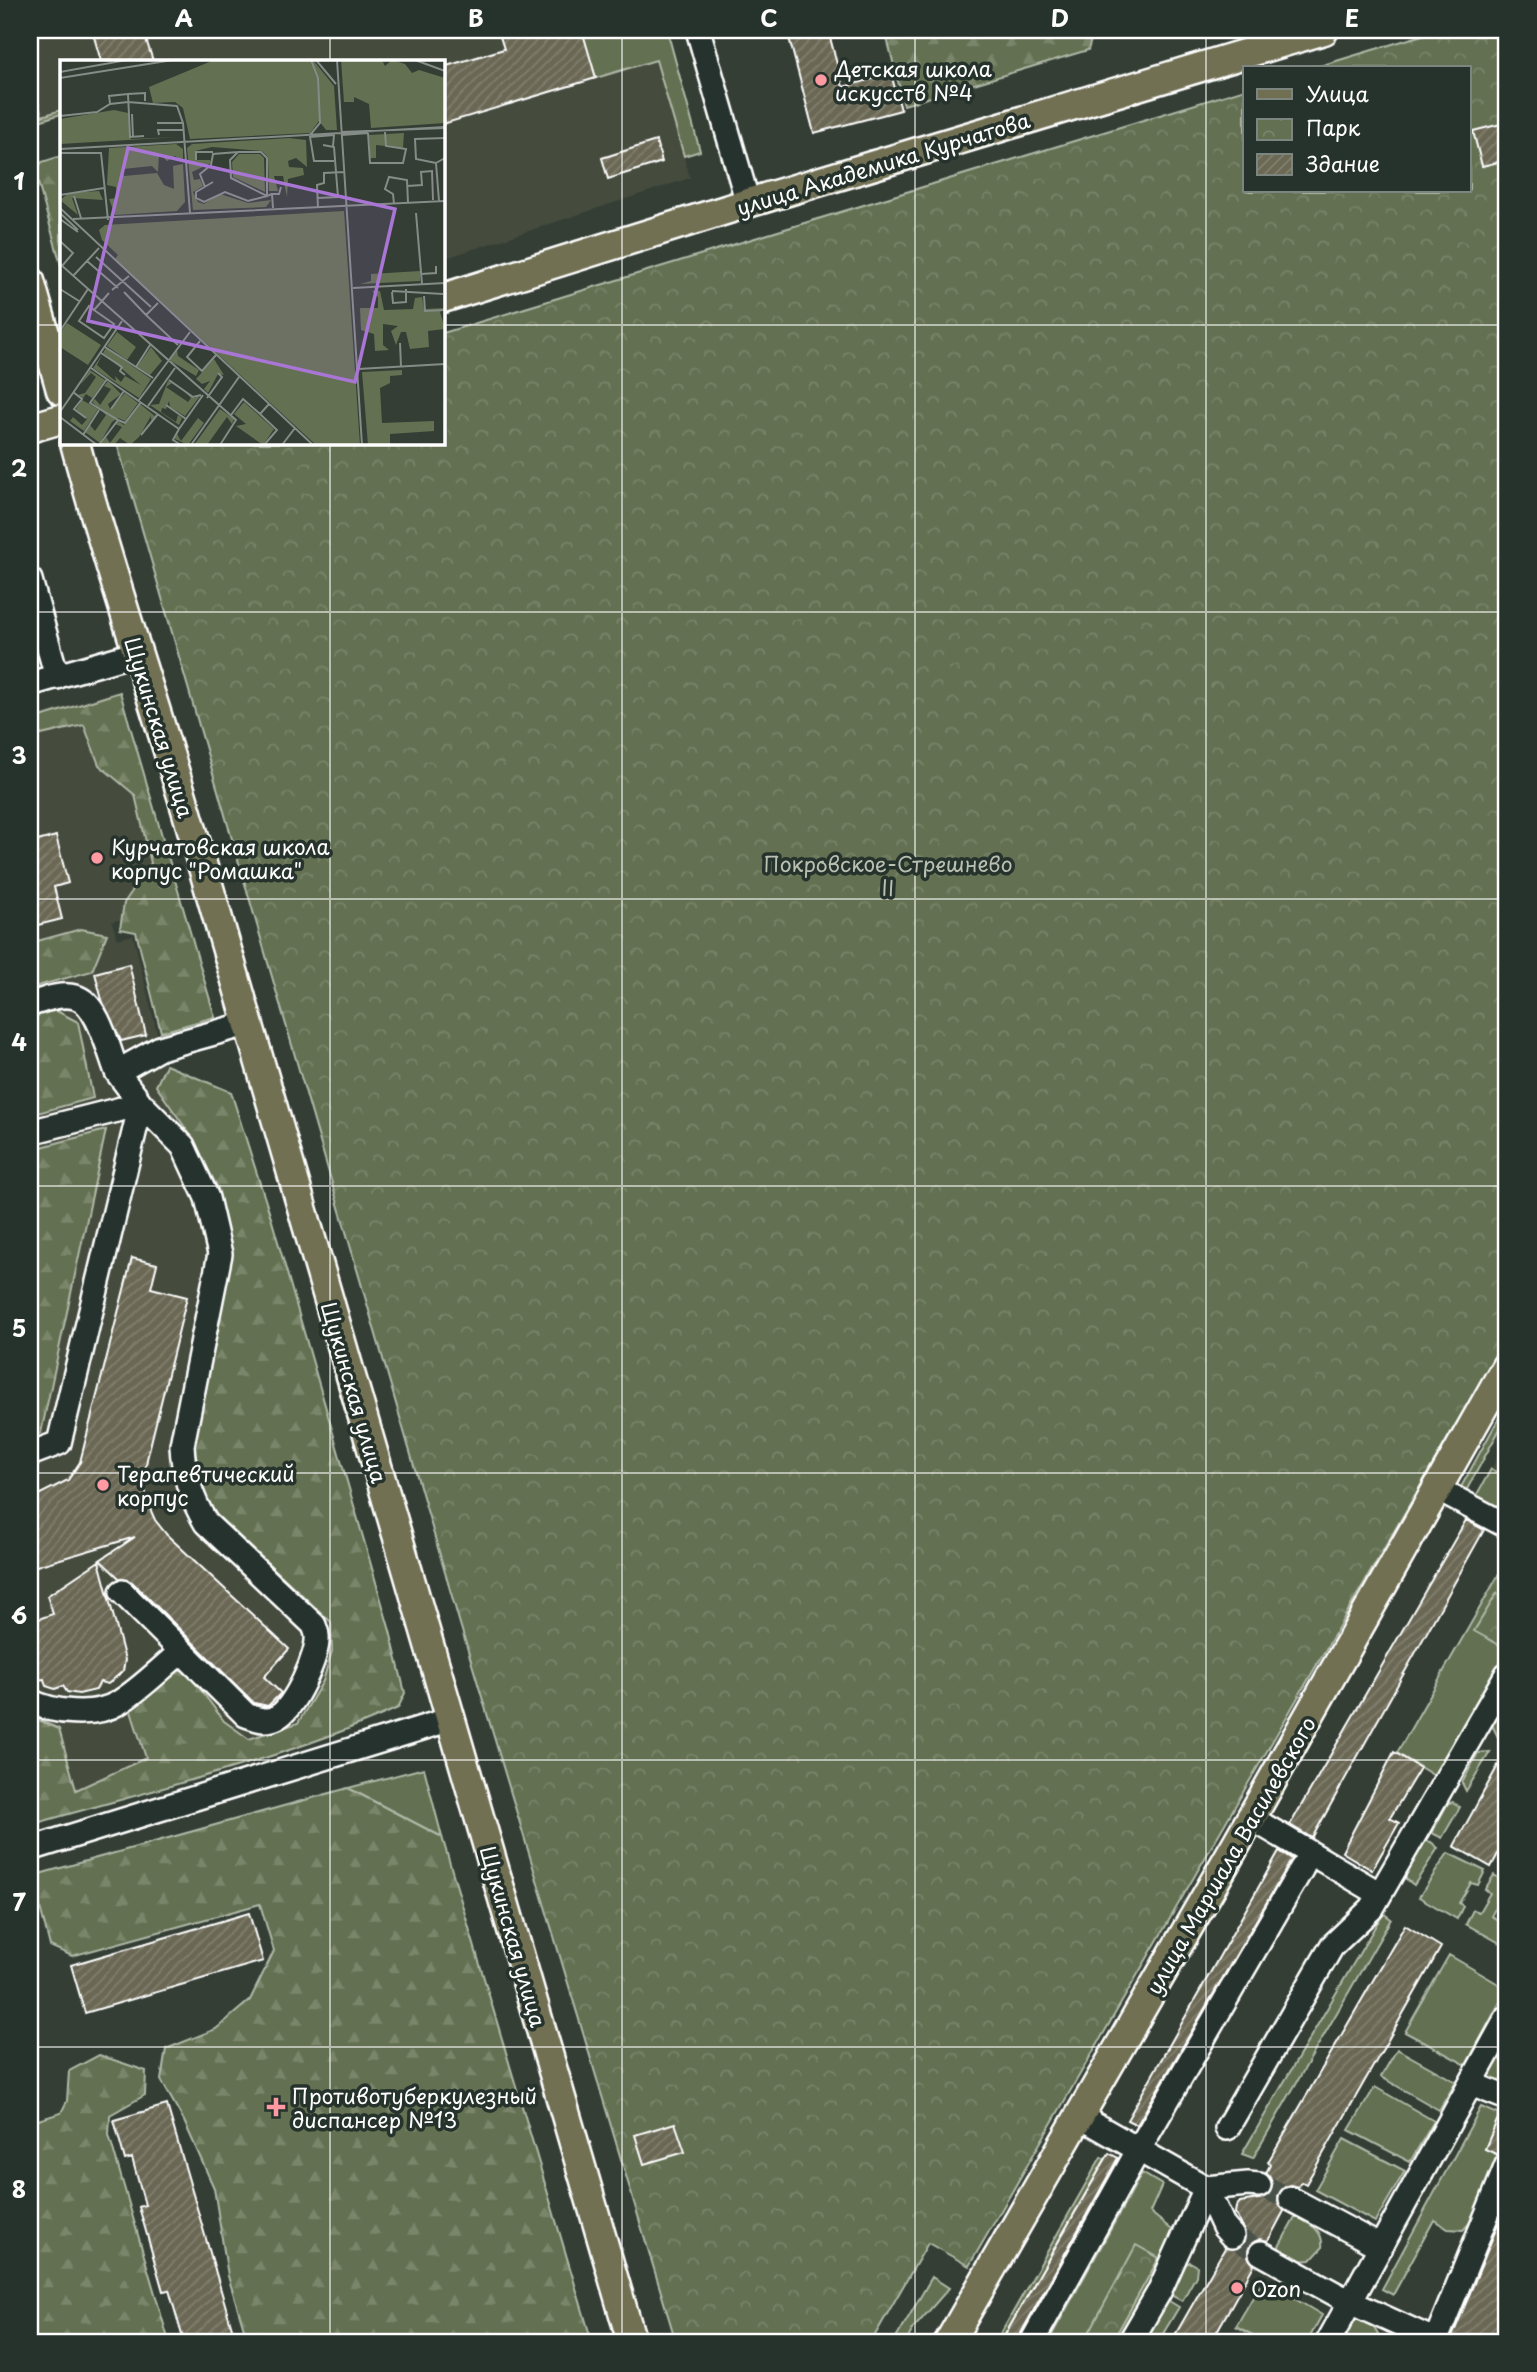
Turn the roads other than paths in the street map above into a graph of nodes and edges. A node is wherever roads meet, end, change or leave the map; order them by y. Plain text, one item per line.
1 (698, 30) edge
2 (1324, 30) edge
3 (748, 203) junction
4 (30, 281) edge
5 (444, 298) edge
6 (60, 386) edge
7 (60, 419) edge
8 (30, 428) edge
9 (75, 444) edge
10 (30, 580) edge
11 (137, 653) junction
12 (57, 677) junction
13 (30, 684) edge
14 (31, 1004) edge
15 (247, 1024) junction
16 (117, 1072) junction
17 (141, 1104) junction
18 (30, 1132) edge
19 (1507, 1365) edge
20 (1500, 1392) edge
21 (30, 1454) edge
22 (1437, 1489) junction
23 (1507, 1526) edge
24 (122, 1592) dead end
25 (181, 1652) junction
26 (1507, 1674) edge
27 (30, 1701) edge
28 (451, 1719) junction
29 (1251, 1818) junction
30 (30, 1849) edge
31 (1302, 1868) dead end
32 (1380, 1894) junction
33 (1507, 2018) edge
34 (1471, 2084) junction
35 (1507, 2098) edge
36 (1081, 2117) junction
37 (1227, 2128) dead end
38 (1139, 2149) junction
39 (1507, 2165) edge
40 (1259, 2185) tunnel mouth
41 (1206, 2189) junction
42 (1291, 2199) tunnel mouth
43 (1232, 2236) tunnel mouth
44 (1381, 2247) junction
45 (1261, 2253) tunnel mouth
46 (1350, 2302) junction
47 (632, 2342) edge
48 (949, 2342) edge
49 (1032, 2342) edge
50 (1130, 2342) edge
51 (1328, 2342) edge
52 (1435, 2342) edge

1 - 3 street
2 - 3 main road, улица Академика Курчатова
3 - 5 main road, улица Академика Курчатова
4 - 6 main road
7 - 8 main road
9 - 11 main road, Щукинская улица
10 - 12 street
11 - 12 street
11 - 15 main road, Щукинская улица
12 - 13 street
14 - 16 street
15 - 16 street
15 - 28 main road, Щукинская улица
16 - 17 street
17 - 18 street
17 - 21 street
17 - 25 street
19 - 20 main road, улица Маршала Василевского
20 - 22 main road, улица Маршала Василевского
22 - 23 street
22 - 29 main road, улица Маршала Василевского
24 - 25 street
25 - 27 street
26 - 32 street
28 - 30 street
28 - 47 main road, Щукинская улица
29 - 32 street
29 - 36 main road, улица Маршала Василевского
31 - 38 street
32 - 37 street
33 - 34 street
34 - 35 street
34 - 44 street
36 - 38 street
36 - 48 main road, улица Маршала Василевского
38 - 41 street
38 - 49 street
39 - 52 street
40 - 41 street
41 - 43 street
41 - 50 street
42 - 44 street
44 - 46 street
45 - 46 street
46 - 51 street
46 - 52 street

